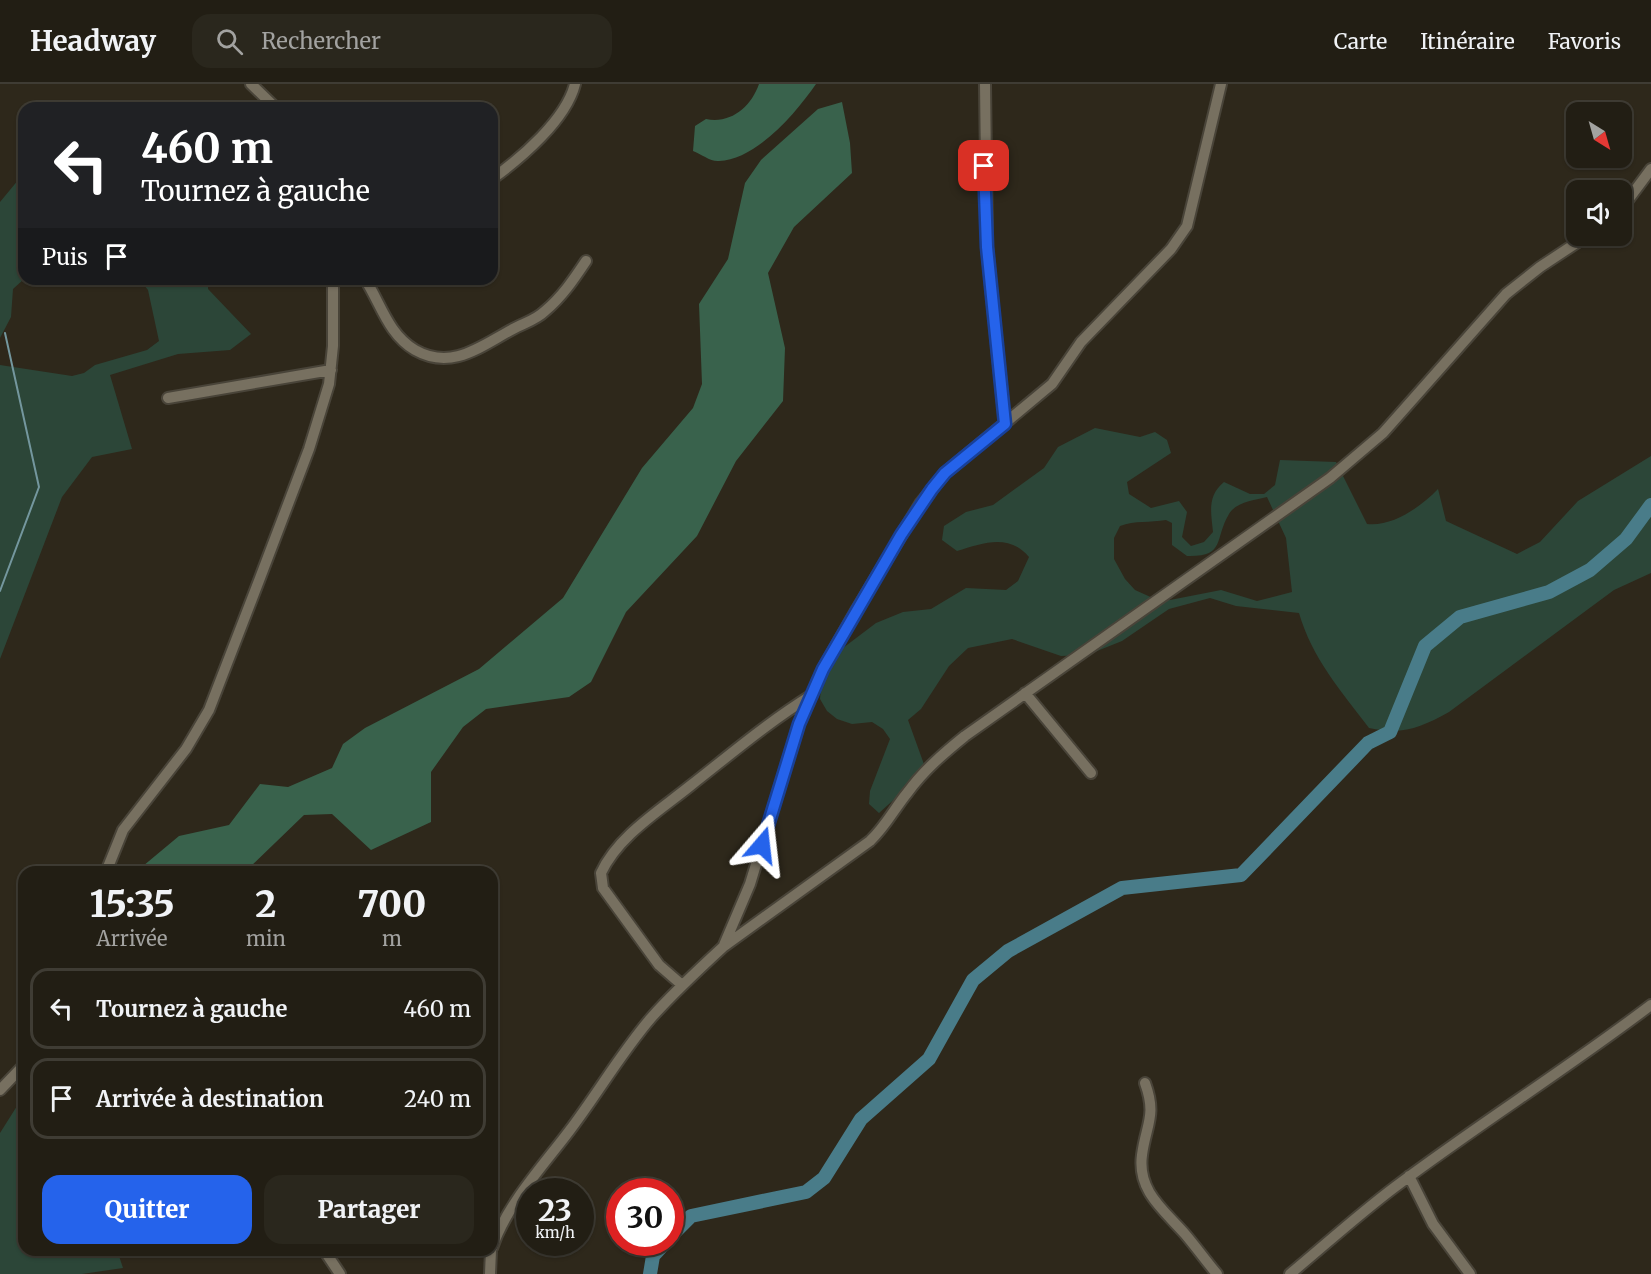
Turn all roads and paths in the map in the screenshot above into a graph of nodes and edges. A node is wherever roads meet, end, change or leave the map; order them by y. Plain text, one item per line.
1 (251, 84) edge
2 (576, 84) edge
3 (985, 84) edge
4 (1221, 84) edge
5 (270, 102) edge
6 (1651, 169) edge
7 (498, 175) edge
8 (1632, 195) edge
9 (1572, 246) edge
10 (586, 261) dead end
11 (333, 285) edge
12 (368, 285) edge
13 (331, 370) junction
14 (168, 398) dead end
15 (1005, 424) junction
16 (1025, 693) junction
17 (813, 695) junction
18 (1091, 773) dead end
19 (108, 866) edge
20 (723, 947) junction
21 (682, 985) junction
22 (1651, 1005) edge
23 (18, 1071) edge
24 (1145, 1083) dead end
25 (0, 1090) edge
26 (1409, 1176) junction
27 (498, 1233) edge
28 (328, 1256) edge
29 (491, 1256) edge
30 (340, 1274) edge
31 (490, 1274) edge
32 (1217, 1274) edge
33 (1290, 1274) edge
34 (1470, 1274) edge

1 - 5 street
2 - 7 street
3 - 15 street
4 - 15 street
6 - 8 street
9 - 16 street
10 - 12 street
11 - 13 street
13 - 14 street
13 - 19 street
15 - 17 street
16 - 18 street
16 - 20 street
17 - 20 street
17 - 21 street
20 - 21 street
21 - 27 street
22 - 26 street
23 - 25 street
24 - 32 street
26 - 33 street
26 - 34 street
28 - 30 street
29 - 31 street

